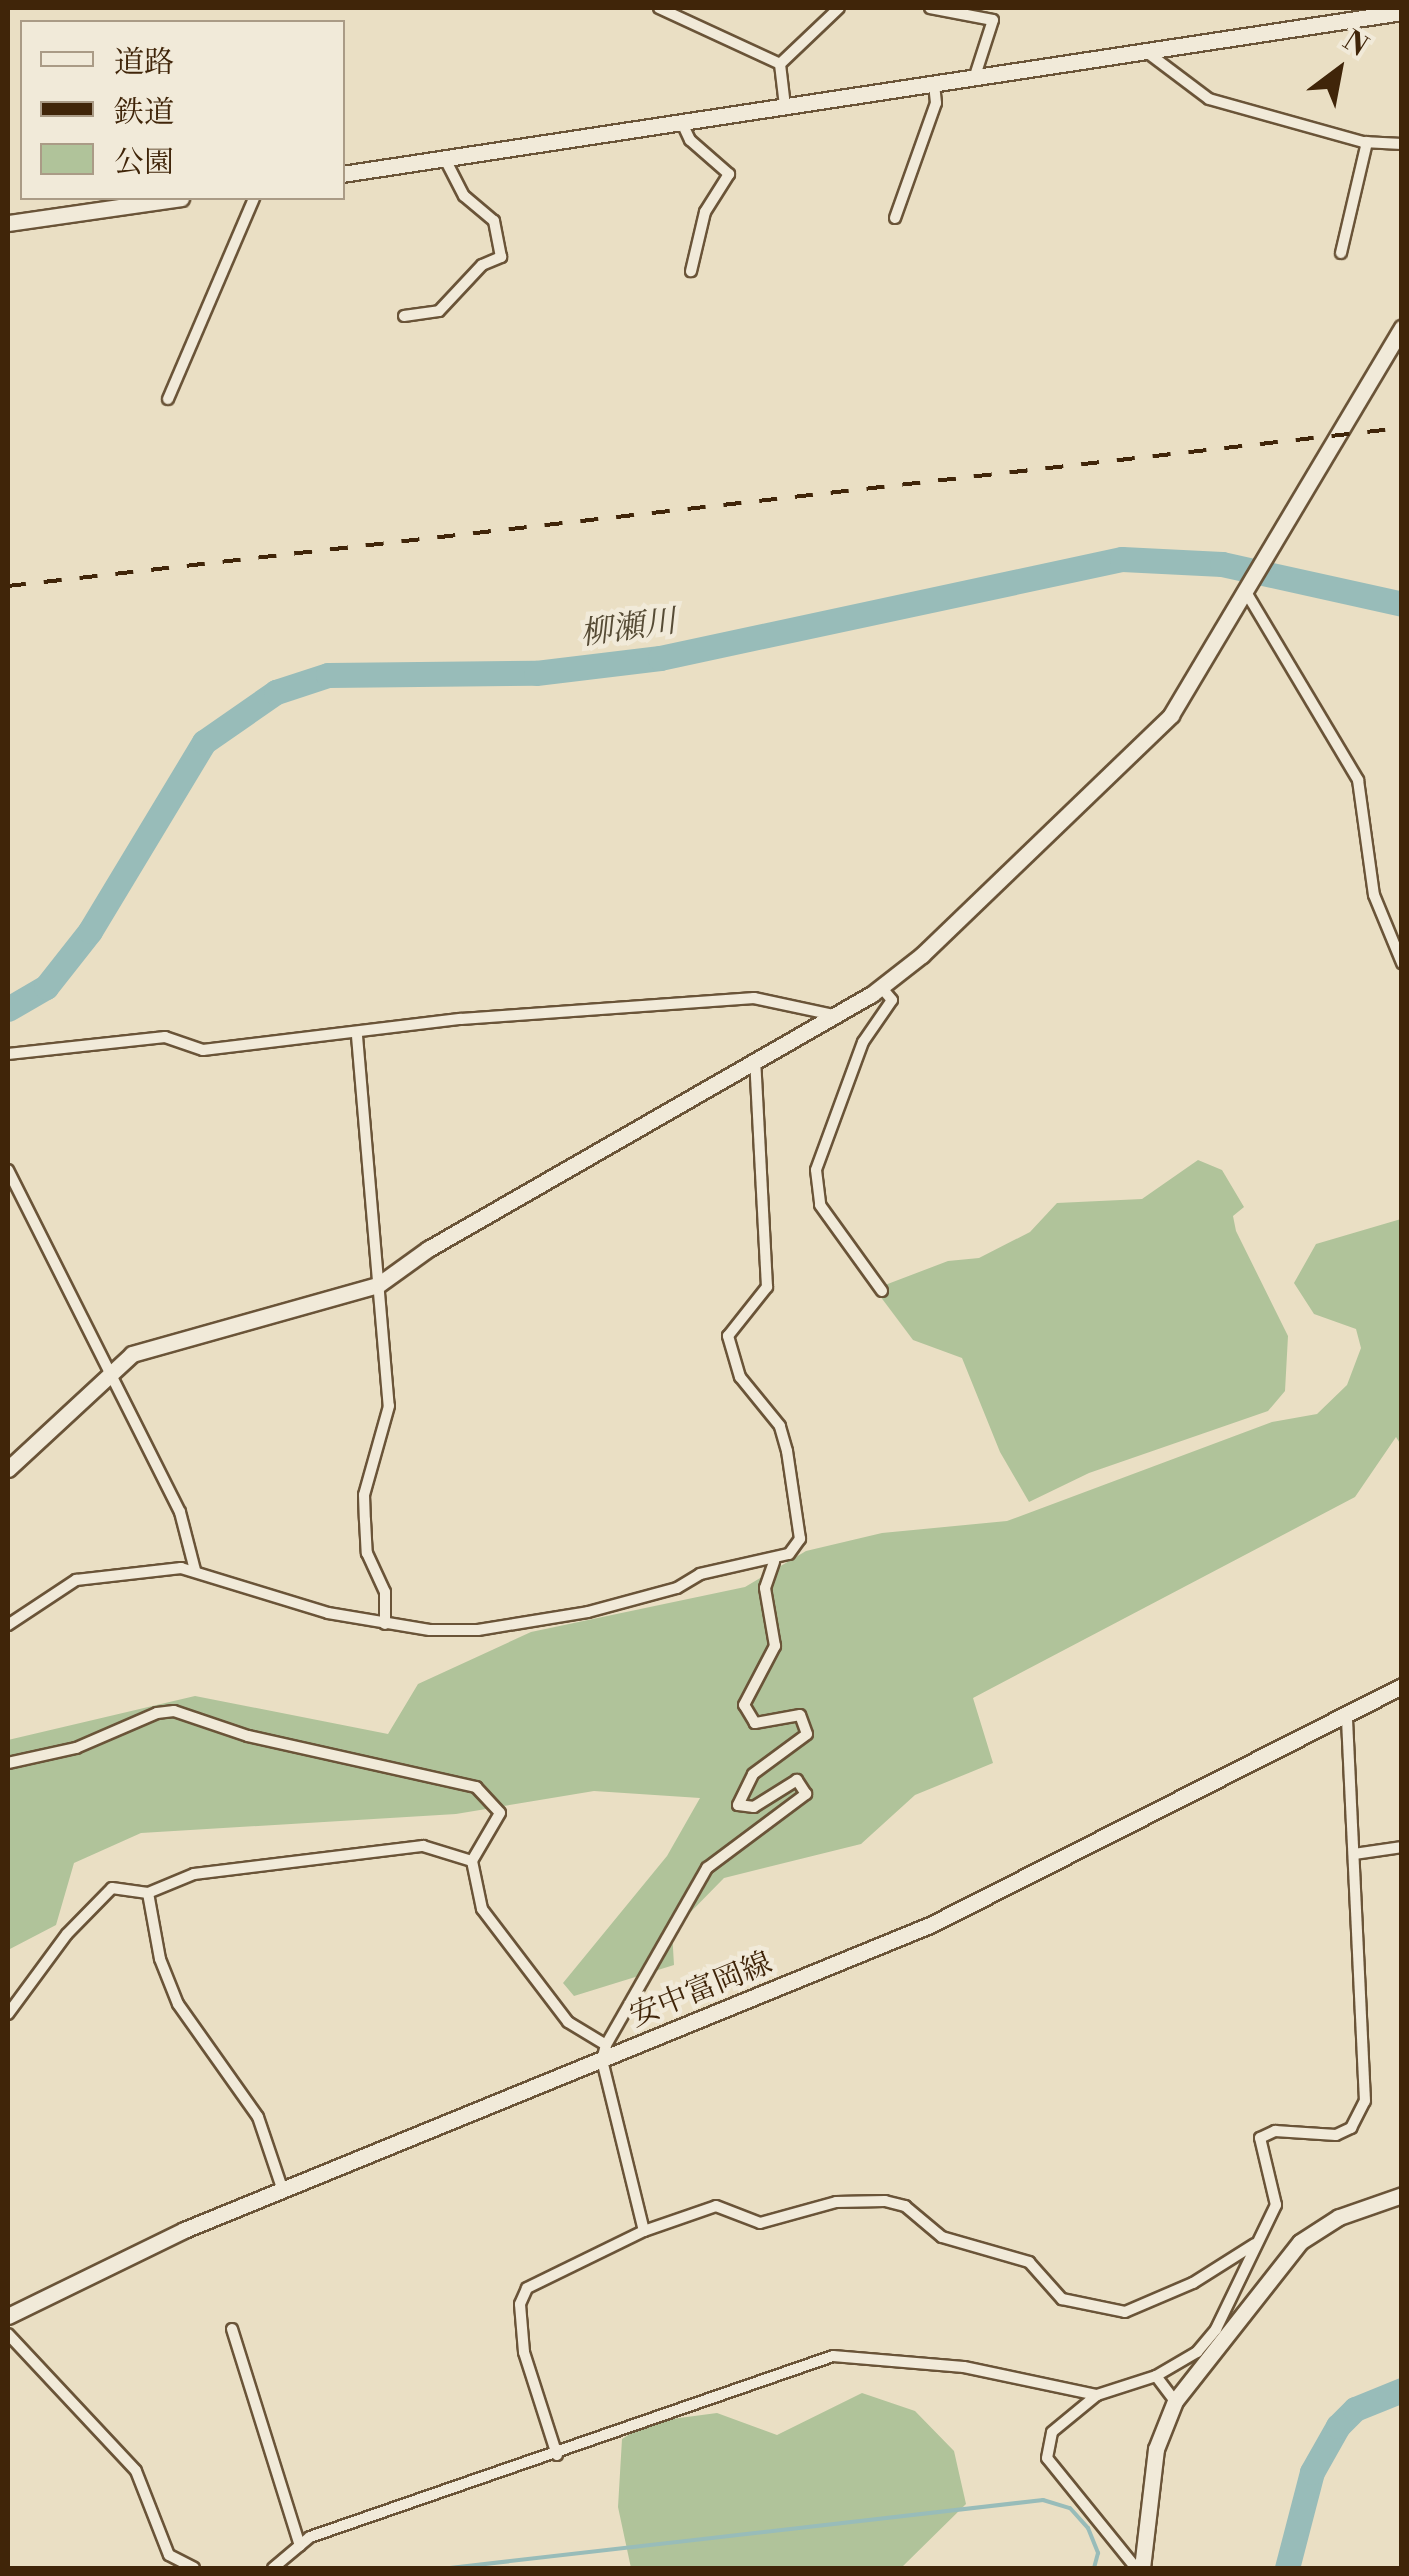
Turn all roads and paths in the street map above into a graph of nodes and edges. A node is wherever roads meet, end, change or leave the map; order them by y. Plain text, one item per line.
1 (659, 8) edge
2 (839, 8) edge
3 (930, 8) edge
4 (1314, 8) edge
5 (1402, 12) edge
6 (1314, 25) junction
7 (1144, 50) junction
8 (780, 64) junction
9 (974, 79) junction
10 (934, 84) junction
11 (785, 106) junction
12 (682, 123) junction
13 (1367, 142) junction
14 (1402, 144) edge
15 (446, 159) junction
16 (345, 174) edge
17 (168, 200) edge
18 (253, 200) edge
19 (895, 218) dead end
20 (8, 224) edge
21 (1341, 253) dead end
22 (691, 271) dead end
23 (404, 316) dead end
24 (1402, 328) edge
25 (168, 399) dead end
26 (1248, 589) junction
27 (1402, 963) edge
28 (881, 987) junction
29 (835, 1015) junction
30 (357, 1036) junction
31 (8, 1054) edge
32 (755, 1062) junction
33 (8, 1170) edge
34 (378, 1285) junction
35 (882, 1291) dead end
36 (107, 1374) junction
37 (8, 1469) edge
38 (774, 1562) junction
39 (195, 1570) junction
40 (385, 1624) junction
41 (8, 1625) edge
42 (1402, 1686) edge
43 (1347, 1714) junction
44 (8, 1763) edge
45 (1402, 1847) edge
46 (1354, 1854) junction
47 (472, 1861) junction
48 (148, 1893) junction
49 (8, 2014) edge
50 (604, 2053) junction
51 (282, 2188) junction
52 (1402, 2195) edge
53 (644, 2231) junction
54 (1258, 2242) junction
55 (8, 2316) edge
56 (232, 2328) dead end
57 (8, 2334) edge
58 (1156, 2376) junction
59 (1098, 2395) junction
60 (1175, 2401) junction
61 (557, 2455) junction
62 (300, 2546) junction
63 (194, 2568) edge
64 (273, 2568) edge
65 (1139, 2568) edge

1 - 8 street
2 - 8 street
3 - 9 street
4 - 6 street
5 - 6 street
6 - 7 street
7 - 9 street
7 - 13 street
8 - 11 street
9 - 10 street
10 - 11 street
10 - 19 street
11 - 12 street
12 - 15 street
12 - 22 street
13 - 14 street
13 - 21 street
15 - 16 street
15 - 23 street
17 - 20 street
18 - 25 street
24 - 26 street
26 - 27 street
26 - 28 street
28 - 29 street
28 - 35 street
29 - 30 street
29 - 32 street
30 - 31 street
30 - 34 street
32 - 34 street
32 - 38 street
33 - 36 street
34 - 36 street
34 - 40 street
36 - 37 street
36 - 39 street
38 - 40 street
38 - 50 street
39 - 40 street
39 - 41 street
42 - 43 street, 安中富岡線
43 - 46 street
43 - 50 street, 安中富岡線
44 - 47 street
45 - 46 street
46 - 54 street
47 - 48 street
47 - 50 street
48 - 49 street
48 - 51 street
50 - 51 street, 安中富岡線
50 - 53 street
51 - 55 street, 安中富岡線
52 - 60 street
53 - 54 street
53 - 61 street
54 - 58 street
56 - 62 street
57 - 63 street
58 - 59 street
58 - 60 street
59 - 61 street
59 - 65 street
60 - 65 street
61 - 62 street
62 - 64 street

